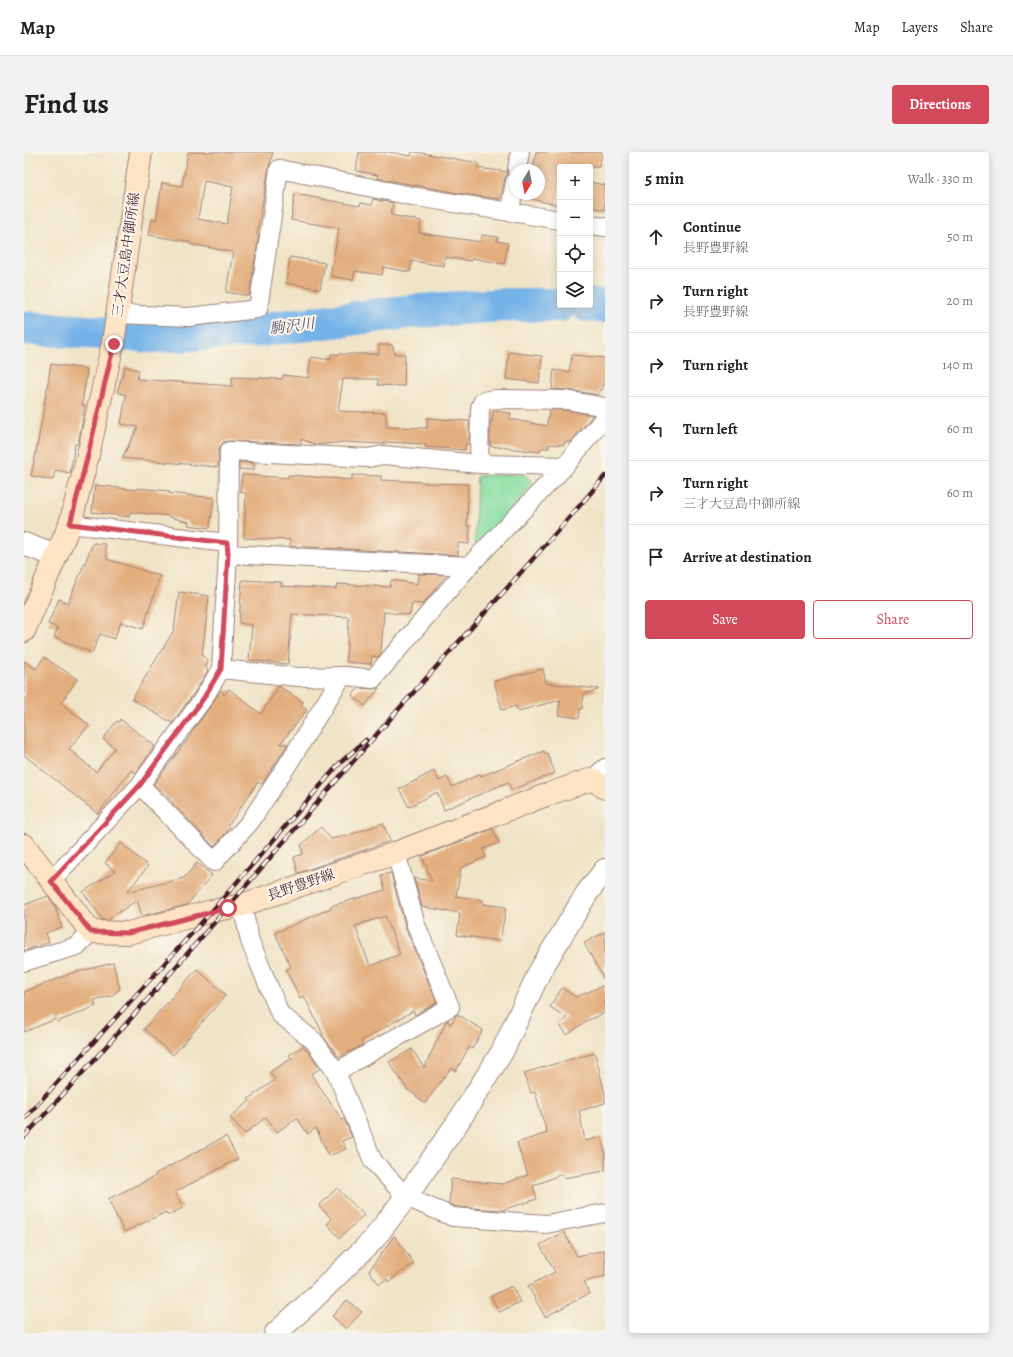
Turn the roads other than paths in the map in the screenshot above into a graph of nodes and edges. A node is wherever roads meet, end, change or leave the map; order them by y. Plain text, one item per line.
1 (141, 152) edge
2 (520, 152) edge
3 (518, 164) edge
4 (512, 200) edge
5 (510, 211) junction
6 (557, 219) edge
7 (593, 225) edge
8 (605, 227) edge
9 (116, 327) junction
10 (605, 407) edge
11 (605, 417) edge
12 (478, 464) junction
13 (565, 466) junction
14 (70, 524) junction
15 (24, 544) edge
16 (227, 548) junction
17 (56, 556) junction
18 (469, 566) junction
19 (24, 631) edge
20 (221, 669) junction
21 (342, 676) junction
22 (601, 778) edge
23 (140, 785) junction
24 (24, 845) edge
25 (396, 853) junction
26 (605, 870) edge
27 (51, 881) junction
28 (242, 905) junction
29 (91, 932) junction
30 (24, 962) edge
31 (336, 1072) junction
32 (406, 1197) junction
33 (605, 1213) edge
34 (276, 1333) edge

1 - 9 main road, 三才大豆島中御所線
2 - 3 street
4 - 5 street
5 - 6 street
5 - 9 street
7 - 8 street
9 - 14 main road, 三才大豆島中御所線
10 - 12 street
11 - 13 street
12 - 13 street
12 - 16 street
13 - 18 street
14 - 16 street
14 - 17 main road, 三才大豆島中御所線
15 - 17 street
16 - 18 street
16 - 20 street
17 - 19 main road, 三才大豆島中御所線
18 - 21 street
20 - 21 street
20 - 23 street
21 - 23 street
22 - 25 main road, 長野豊野線
23 - 27 street
24 - 27 main road
25 - 28 main road, 長野豊野線
25 - 31 street
26 - 32 street
27 - 29 main road
28 - 29 main road, 長野豊野線
28 - 31 street
29 - 30 street
31 - 32 street
32 - 33 street
32 - 34 street

